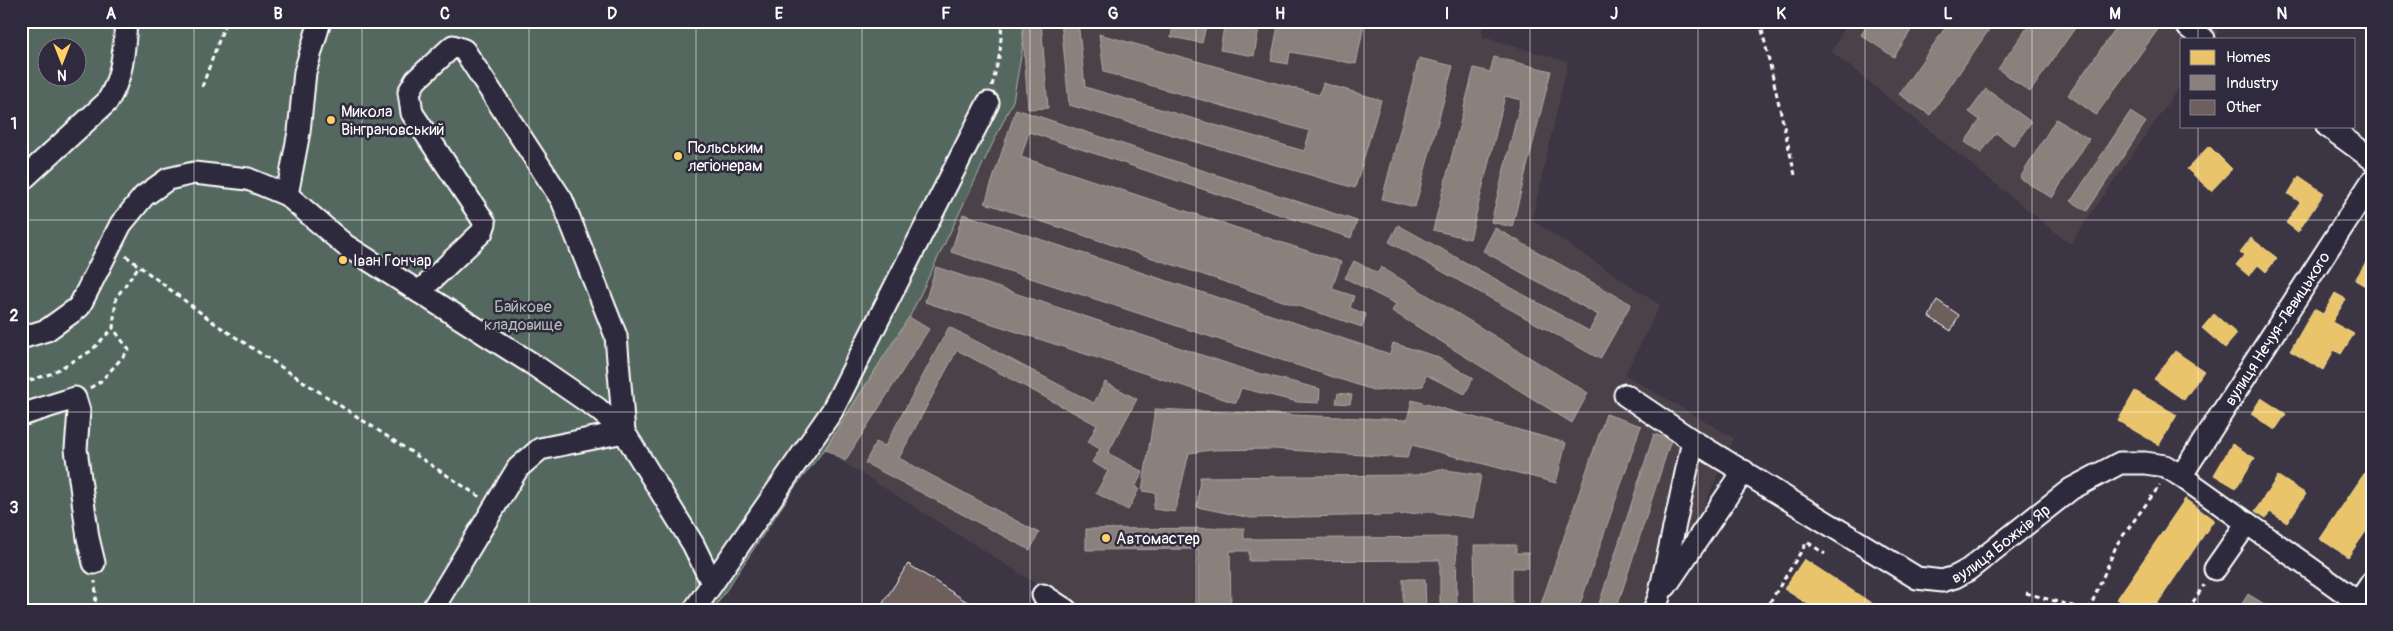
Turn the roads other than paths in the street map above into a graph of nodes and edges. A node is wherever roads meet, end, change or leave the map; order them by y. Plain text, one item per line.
1 (126, 21) edge
2 (320, 21) edge
3 (988, 104) road end
4 (2330, 128) edge
5 (2372, 159) edge
6 (21, 181) edge
7 (2372, 181) edge
8 (287, 195) junction
9 (419, 292) junction
10 (21, 338) edge
11 (1625, 396) dead end
12 (21, 415) edge
13 (624, 432) junction
14 (1693, 441) junction
15 (1744, 471) junction
16 (2176, 473) junction
17 (2247, 523) junction
18 (94, 563) road end
19 (2215, 569) road end
20 (2372, 582) edge
21 (712, 583) junction
22 (1043, 594) dead end
23 (1656, 603) edge
24 (2364, 606) edge
25 (432, 610) edge
26 (694, 610) edge
27 (1066, 610) edge

1 - 6 street
2 - 8 street
3 - 21 street
4 - 5 street
7 - 16 street, вулиця Нечуя-Левицького
8 - 9 street
8 - 10 street
9 - 13 street
9 - 13 street
11 - 14 street, вулиця Божків Яр
12 - 18 street
13 - 21 street
13 - 25 street
14 - 15 street, вулиця Божків Яр
14 - 23 street
15 - 16 street, вулиця Божків Яр
15 - 23 street
16 - 17 street, вулиця Божків Яр
17 - 19 street
17 - 24 street, вулиця Божків Яр
20 - 24 street
21 - 26 street
22 - 27 street

